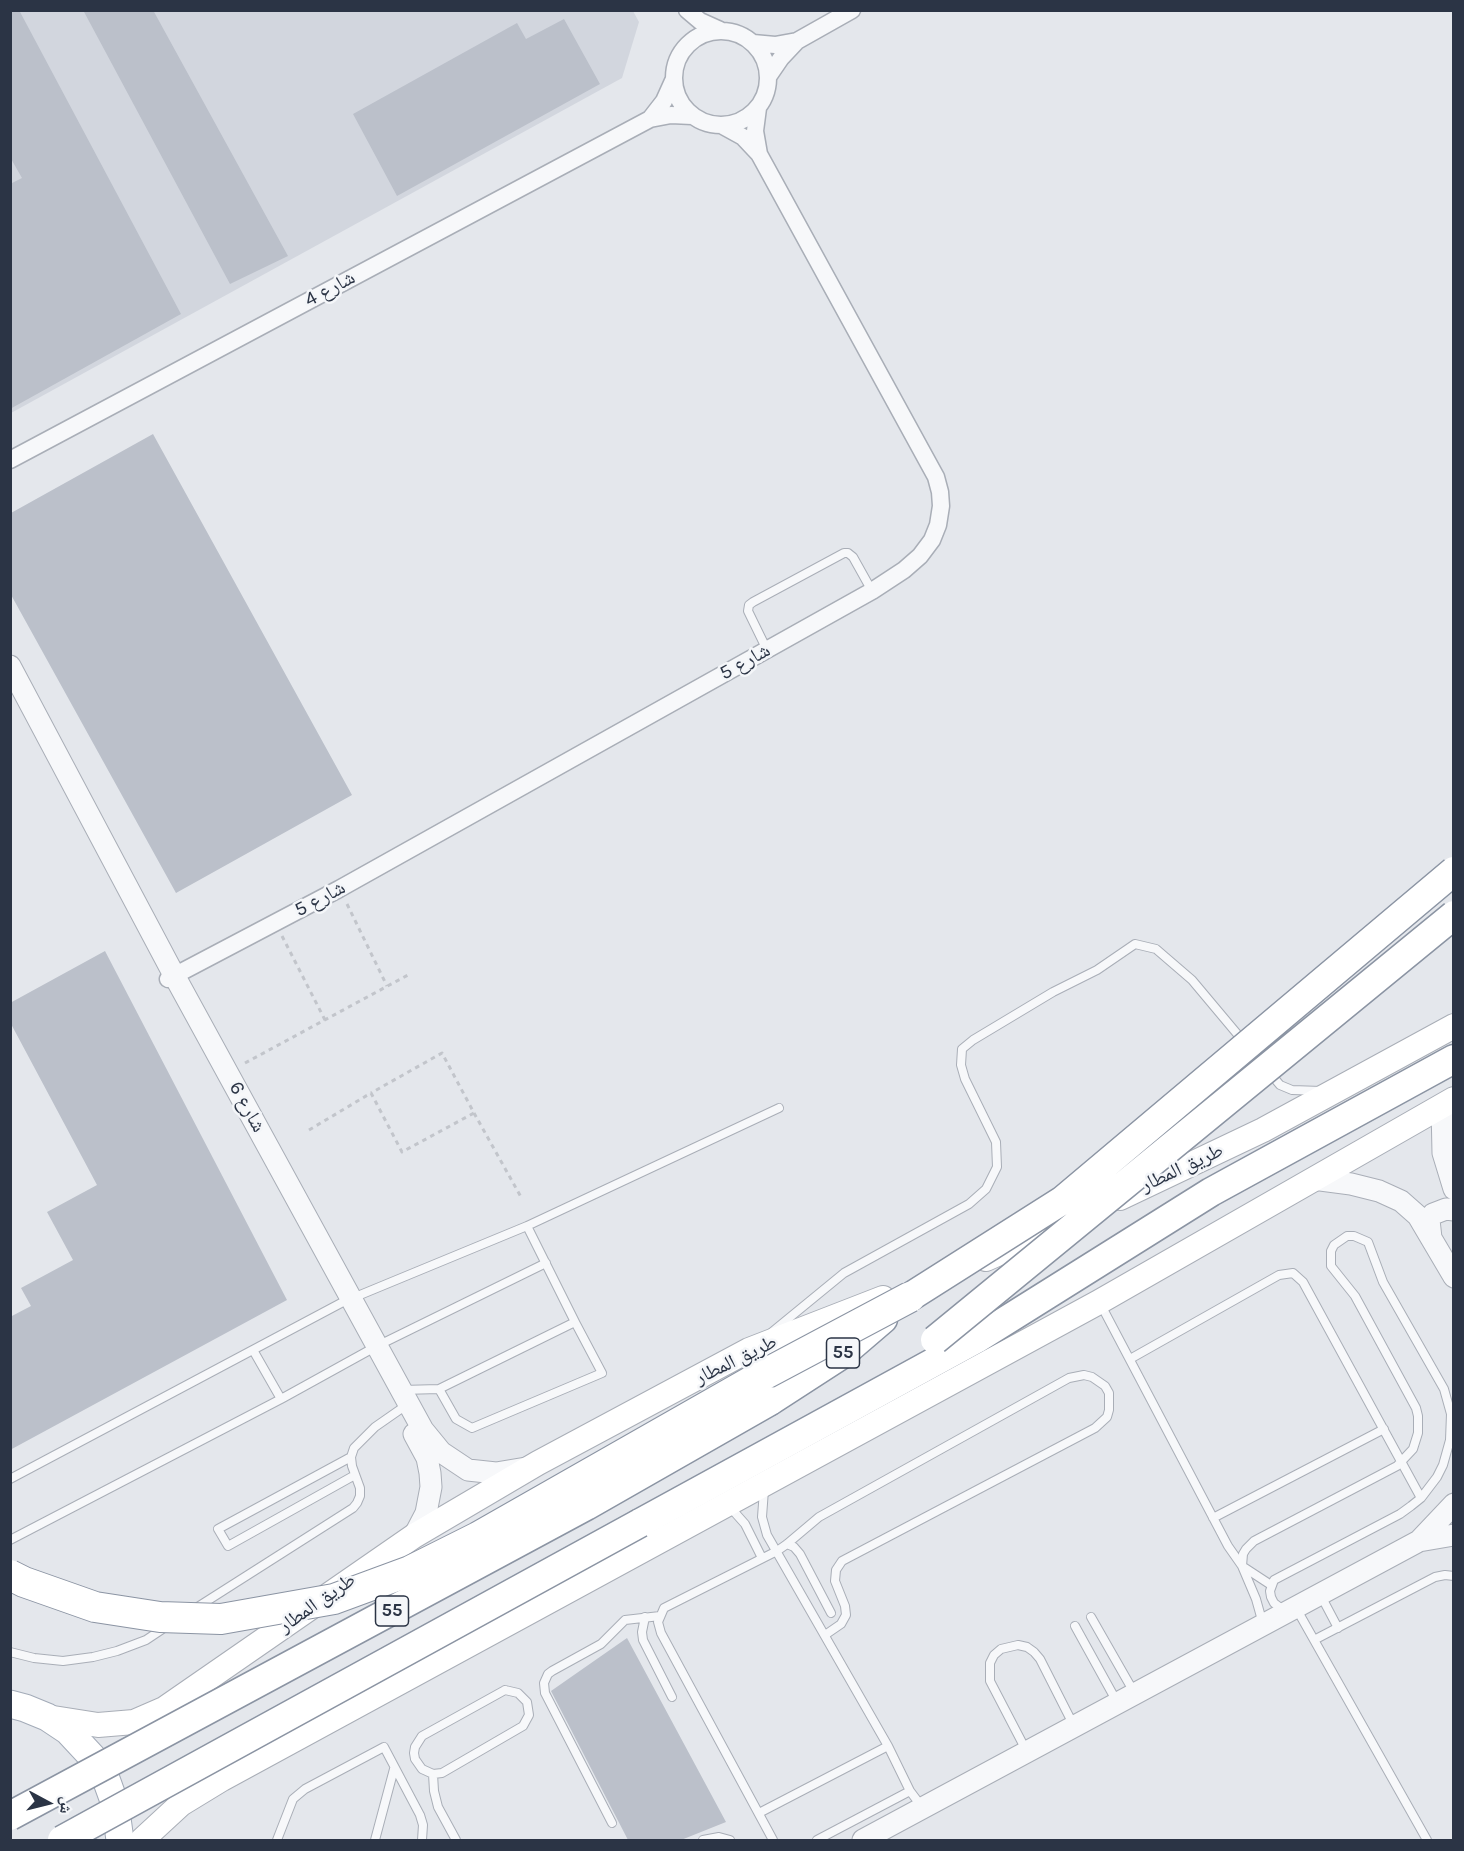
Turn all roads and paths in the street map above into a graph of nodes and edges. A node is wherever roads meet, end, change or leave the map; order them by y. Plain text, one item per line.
1 (682, 10) edge
2 (687, 10) edge
3 (852, 10) edge
4 (720, 30) junction
5 (797, 41) junction
6 (753, 43) junction
7 (684, 47) junction
8 (768, 77) junction
9 (673, 81) junction
10 (758, 108) junction
11 (692, 116) junction
12 (650, 118) junction
13 (723, 126) junction
14 (759, 154) junction
15 (10, 460) edge
16 (872, 591) junction
17 (767, 650) junction
18 (10, 666) edge
19 (10, 687) edge
20 (1454, 871) edge
21 (339, 889) junction
22 (1454, 915) edge
23 (142, 922) junction
24 (275, 923) junction
25 (408, 975) dead end
26 (171, 977) junction
27 (387, 986) junction
28 (325, 1020) junction
29 (1454, 1026) edge
30 (1454, 1059) edge
31 (228, 1072) junction
32 (1336, 1091) junction
33 (371, 1093) junction
34 (1448, 1103) edge
35 (779, 1108) dead end
36 (474, 1113) junction
37 (309, 1130) dead end
38 (1313, 1179) junction
39 (1454, 1189) edge
40 (521, 1197) dead end
41 (1454, 1210) edge
42 (527, 1226) junction
43 (1431, 1239) junction
44 (546, 1263) junction
45 (1454, 1277) edge
46 (910, 1297) junction
47 (347, 1300) junction
48 (1100, 1302) junction
49 (575, 1322) junction
50 (373, 1349) junction
51 (253, 1350) junction
52 (749, 1350) junction
53 (1130, 1359) junction
54 (440, 1389) junction
55 (282, 1399) junction
56 (403, 1401) junction
57 (1384, 1429) junction
58 (795, 1438) junction
59 (351, 1456) junction
60 (1402, 1462) junction
61 (538, 1463) junction
62 (355, 1475) junction
63 (10, 1479) edge
64 (766, 1484) junction
65 (1421, 1498) junction
66 (1454, 1504) edge
67 (727, 1505) junction
68 (1213, 1518) junction
69 (1454, 1535) edge
70 (414, 1536) junction
71 (11, 1538) edge
72 (1419, 1541) junction
73 (788, 1544) junction
74 (777, 1551) junction
75 (762, 1558) junction
76 (1242, 1566) junction
77 (10, 1575) edge
78 (1454, 1576) edge
79 (1271, 1586) junction
80 (1320, 1594) junction
81 (1291, 1610) junction
82 (831, 1613) dead end
83 (660, 1616) junction
84 (645, 1617) junction
85 (1091, 1617) dead end
86 (1263, 1625) junction
87 (1075, 1626) dead end
88 (1338, 1628) junction
89 (825, 1635) junction
90 (1314, 1640) junction
91 (10, 1652) edge
92 (672, 1697) dead end
93 (1126, 1699) junction
94 (10, 1704) edge
95 (47, 1718) junction
96 (1074, 1727) junction
97 (888, 1746) junction
98 (1027, 1752) junction
99 (394, 1769) junction
100 (433, 1774) junction
101 (917, 1800) junction
102 (759, 1813) junction
103 (10, 1815) edge
104 (612, 1822) dead end
105 (62, 1840) edge
106 (120, 1840) edge
107 (142, 1840) edge
108 (277, 1840) edge
109 (375, 1840) edge
110 (423, 1840) edge
111 (456, 1840) edge
112 (703, 1840) edge
113 (730, 1840) edge
114 (773, 1840) edge
115 (817, 1840) edge
116 (863, 1840) edge
117 (1426, 1840) edge

1 - 7 street
2 - 4 street
3 - 5 street
4 - 6 street
4 - 7 street
5 - 6 street
5 - 8 street
6 - 8 street
7 - 9 street
8 - 10 street
9 - 11 street
9 - 12 street, شارع 4
10 - 13 street
10 - 14 street, شارع 5
11 - 12 street, شارع 4
11 - 13 street
12 - 15 street, شارع 4
13 - 14 street, شارع 5
14 - 16 street, شارع 5
16 - 17 street, شارع 5
16 - 17 lane
17 - 21 street, شارع 5
18 - 23 street, شارع 6
19 - 23 street, شارع 6
20 - 46 highway, طريق المطار, bridge
21 - 24 street, شارع 5
21 - 27 path
22 - 58 highway, bridge
23 - 26 street, شارع 6
24 - 26 street, شارع 5
24 - 28 path
25 - 27 path
26 - 31 street, شارع 6
26 - 47 street, شارع 6
27 - 28 path
28 - 31 path
29 - 32 main road, طريق المطار / 55
30 - 58 highway
31 - 47 street, شارع 6
32 - 52 main road, طريق المطار / 55
32 - 52 lane
33 - 36 path
33 - 36 path
33 - 37 path
34 - 38 main road
34 - 39 street
35 - 42 lane
36 - 40 path
38 - 43 street
38 - 48 main road
41 - 43 street
42 - 44 lane
42 - 47 lane
43 - 45 street
44 - 49 lane
44 - 50 lane
46 - 77 highway, bridge
46 - 103 highway, طريق المطار / 55, bridge
47 - 50 street, شارع 6
47 - 51 lane
48 - 53 lane
48 - 64 main road
49 - 54 lane
49 - 54 lane
50 - 55 lane
50 - 56 street, شارع 6
51 - 55 lane
51 - 63 lane
52 - 61 main road, طريق المطار / 55
53 - 57 lane
53 - 68 lane
54 - 56 lane
55 - 71 lane
56 - 59 lane
56 - 61 street, شارع 6
56 - 70 street, شارع 6
57 - 60 lane
57 - 68 lane
58 - 105 highway, 55, bridge
59 - 62 lane
59 - 62 lane
60 - 65 lane
60 - 65 lane
60 - 76 lane
61 - 70 main road, طريق المطار / 55
62 - 91 lane
64 - 67 main road
64 - 74 lane
65 - 79 lane
66 - 72 street
67 - 75 lane
67 - 107 main road
68 - 76 lane
69 - 72 street
70 - 95 main road, طريق المطار / 55
72 - 80 street
73 - 74 lane
73 - 82 lane
73 - 89 lane
74 - 75 lane
74 - 89 lane
75 - 83 lane
76 - 79 lane
76 - 86 lane
78 - 88 lane
79 - 81 lane
80 - 81 street
80 - 88 lane
81 - 86 street
81 - 90 lane
83 - 84 lane
83 - 102 lane
84 - 92 lane
84 - 104 lane
85 - 93 lane
86 - 93 street
87 - 93 lane
88 - 90 lane
89 - 97 lane
90 - 117 lane
93 - 96 street
94 - 95 main road, 55
95 - 106 main road, 55
96 - 98 street
96 - 98 lane
97 - 101 lane
97 - 102 lane
98 - 101 street
99 - 108 lane
99 - 109 lane
99 - 110 lane
100 - 100 lane
100 - 111 lane
101 - 115 lane
101 - 116 street
102 - 114 lane
112 - 113 lane

